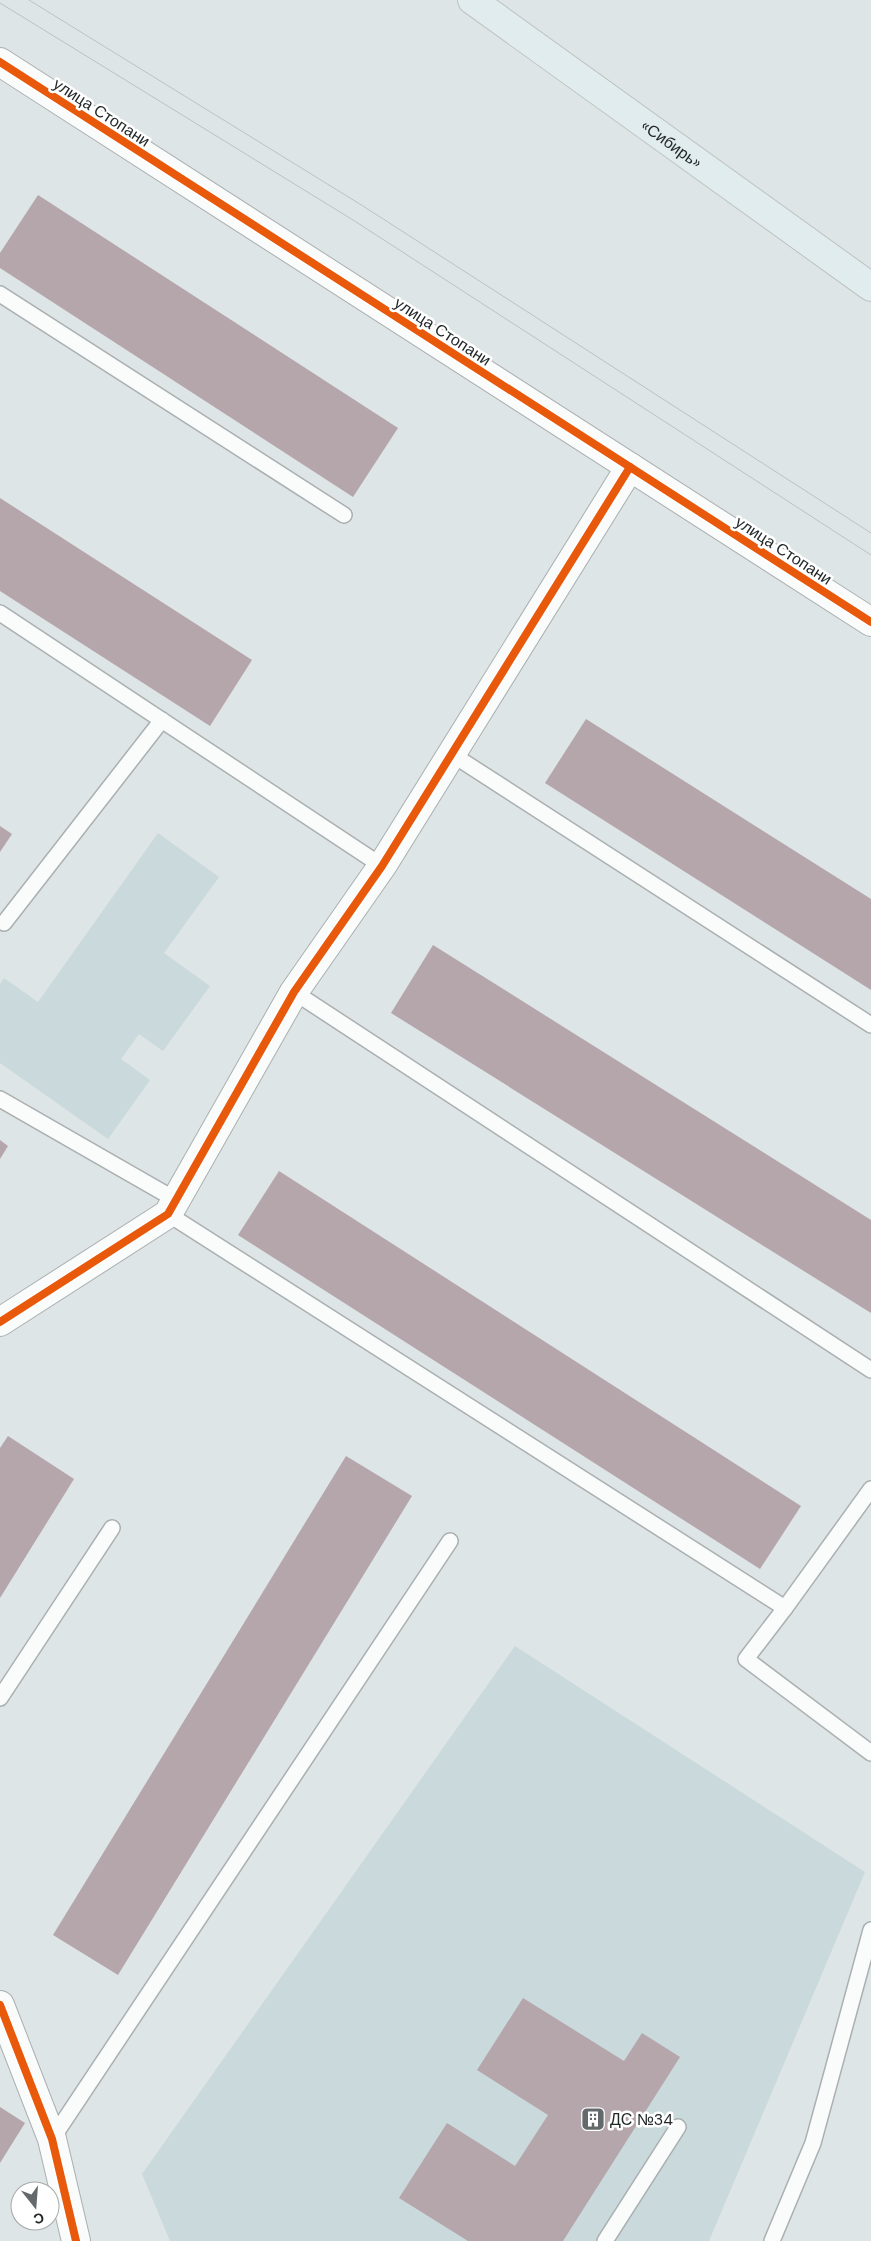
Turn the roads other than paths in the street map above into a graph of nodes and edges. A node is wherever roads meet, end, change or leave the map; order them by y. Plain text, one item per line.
1 (472, 0) edge
2 (0, 62) edge
3 (871, 287) edge
4 (0, 294) edge
5 (630, 467) junction
6 (344, 515) dead end
7 (0, 613) edge
8 (871, 622) edge
9 (162, 720) junction
10 (450, 753) junction
11 (382, 866) junction
12 (4, 923) dead end
13 (294, 992) junction
14 (871, 1025) edge
15 (0, 1099) edge
16 (172, 1207) junction
17 (0, 1322) edge
18 (871, 1370) edge
19 (871, 1489) edge
20 (112, 1528) dead end
21 (450, 1541) dead end
22 (785, 1608) junction
23 (0, 1698) edge
24 (871, 1752) edge
25 (871, 1930) edge
26 (0, 2005) edge
27 (678, 2127) dead end
28 (52, 2139) junction
29 (76, 2241) edge
30 (605, 2241) edge
31 (772, 2241) edge

1 - 3 main road, «Сибирь»
2 - 5 street, улица Стопани
4 - 6 lane
5 - 8 street, улица Стопани
5 - 10 street
7 - 9 lane
9 - 11 lane
9 - 12 lane
10 - 11 street
10 - 14 lane
11 - 13 street
13 - 16 street
13 - 18 lane
15 - 16 lane
16 - 17 street
16 - 22 lane
19 - 22 lane
20 - 23 lane
21 - 28 lane
22 - 24 lane
25 - 31 lane
26 - 28 street
27 - 30 lane
28 - 29 street

